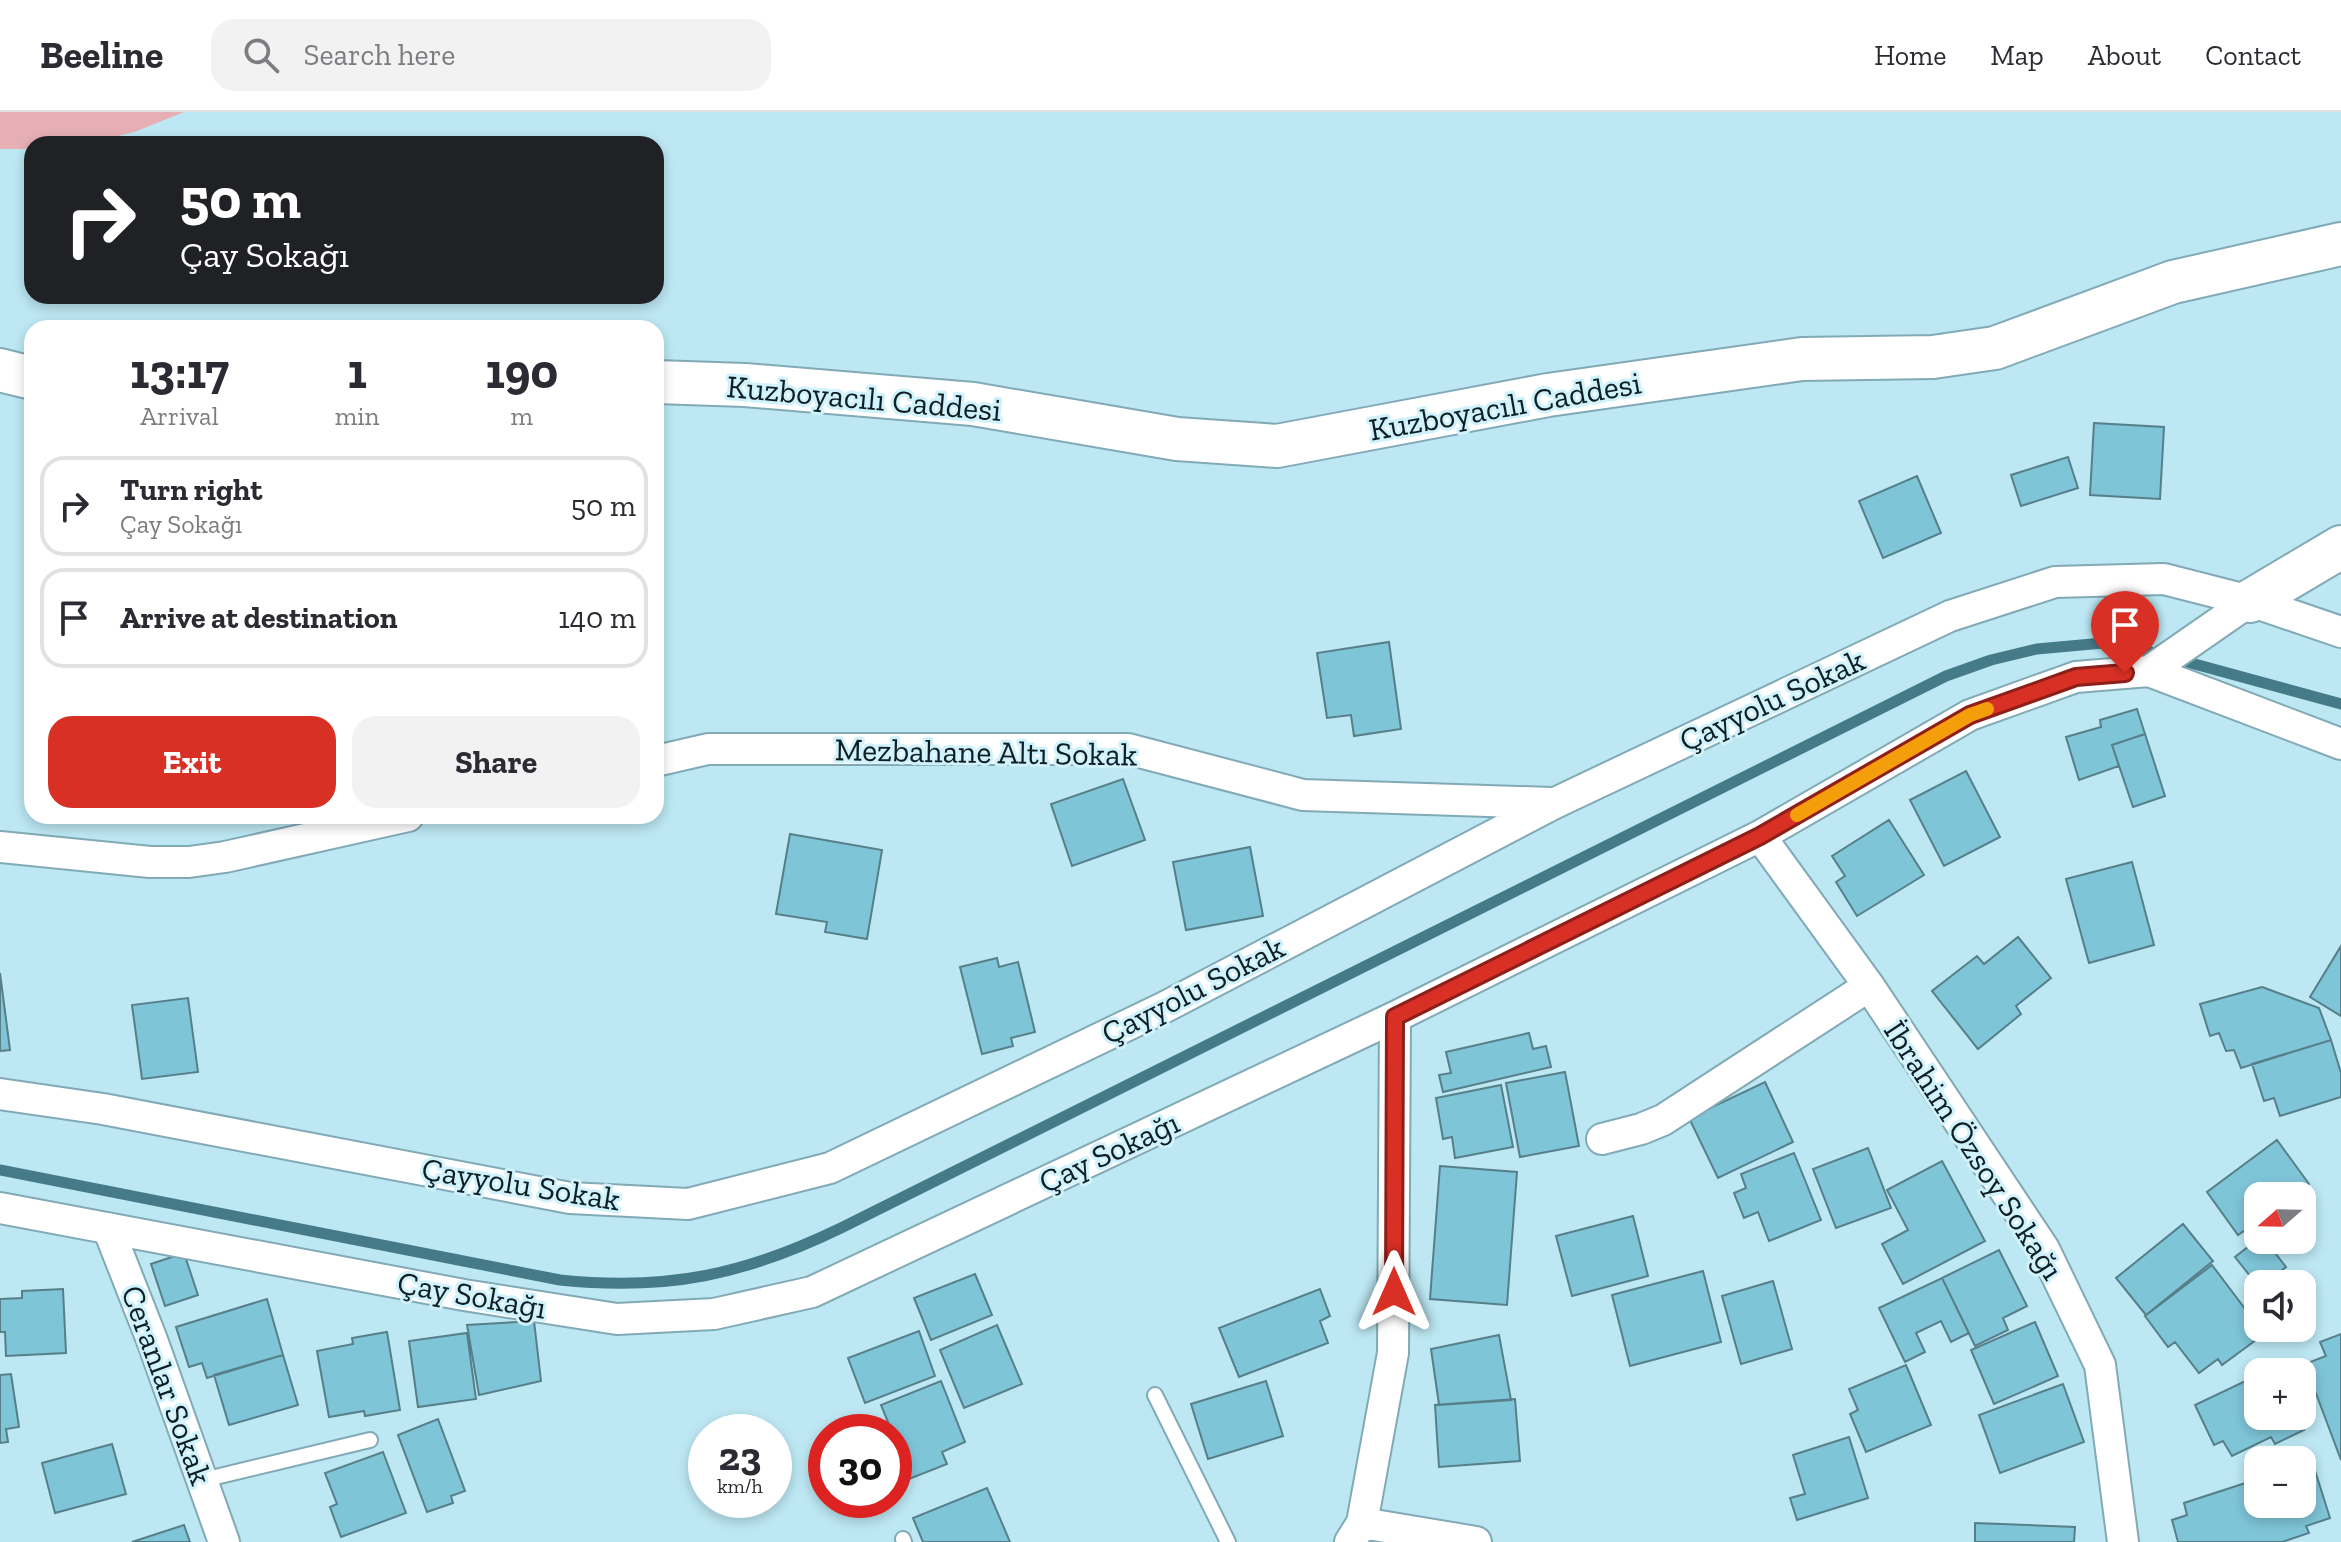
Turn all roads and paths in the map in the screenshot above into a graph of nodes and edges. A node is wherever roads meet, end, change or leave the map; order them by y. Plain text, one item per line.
1 (2341, 244) edge
2 (0, 370) edge
3 (24, 376) edge
4 (664, 382) edge
5 (2341, 547) edge
6 (2250, 601) junction
7 (2341, 632) edge
8 (2149, 671) junction
9 (2341, 744) edge
10 (664, 759) edge
11 (1553, 804) junction
12 (372, 824) edge
13 (1760, 836) junction
14 (0, 847) edge
15 (1869, 986) junction
16 (1395, 1017) junction
17 (0, 1094) edge
18 (1602, 1139) dead end
19 (0, 1208) edge
20 (108, 1228) junction
21 (1155, 1395) dead end
22 (370, 1440) dead end
23 (203, 1480) junction
24 (1356, 1532) edge
25 (224, 1542) edge
26 (1228, 1542) edge
27 (1476, 1542) edge
28 (2123, 1542) edge

1 - 4 street, Kuzboyacılı Caddesi
2 - 3 street
5 - 6 street
6 - 7 street, Çayyolu Sokak
6 - 8 street
6 - 11 street, Çayyolu Sokak
8 - 9 street
8 - 13 street, Çay Sokağı
10 - 11 street, Mezbahane Altı Sokak
11 - 17 street, Çayyolu Sokak
12 - 14 street
13 - 15 street, İbrahim Özsoy Sokağı
13 - 16 street, Çay Sokağı
15 - 18 street
15 - 28 street, İbrahim Özsoy Sokağı
16 - 20 street, Çay Sokağı
16 - 24 street
19 - 20 street, Çay Sokağı
20 - 23 street, Ceranlar Sokak
21 - 26 lane
22 - 23 lane
23 - 25 street, Ceranlar Sokak
24 - 27 street

